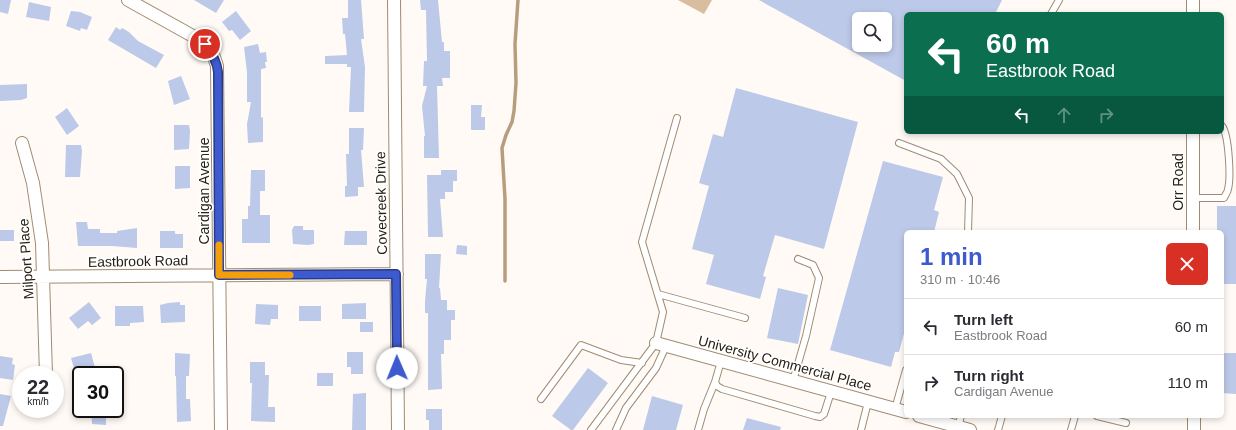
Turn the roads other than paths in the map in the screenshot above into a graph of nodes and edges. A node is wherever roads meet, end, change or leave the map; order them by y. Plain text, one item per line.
1 (128, 0) edge
2 (394, 0) edge
3 (1059, 0) edge
4 (1193, 0) edge
5 (1052, 12) edge
6 (1193, 12) edge
7 (677, 118) dead end
8 (1224, 130) edge
9 (1193, 134) edge
10 (22, 143) dead end
11 (898, 143) dead end
12 (1193, 198) junction
13 (968, 230) edge
14 (1193, 230) edge
15 (798, 259) dead end
16 (396, 274) junction
17 (219, 275) junction
18 (0, 277) edge
19 (43, 277) junction
20 (658, 294) junction
21 (745, 318) dead end
22 (661, 345) junction
23 (721, 361) junction
24 (642, 363) junction
25 (46, 366) edge
26 (794, 381) junction
27 (715, 382) junction
28 (904, 386) edge
29 (831, 392) junction
30 (541, 399) dead end
31 (868, 402) junction
32 (901, 411) edge
33 (935, 418) edge
34 (1001, 418) edge
35 (1074, 418) edge
36 (1105, 418) edge
37 (1194, 418) edge
38 (959, 421) edge
39 (1126, 423) dead end
40 (221, 430) edge
41 (398, 430) edge
42 (591, 430) edge
43 (616, 430) edge
44 (698, 430) edge
45 (861, 430) edge
46 (970, 430) edge
47 (998, 430) edge
48 (1071, 430) edge
49 (1194, 430) edge

1 - 17 street, Cardigan Avenue
2 - 16 street, Covecreek Drive
3 - 5 lane
4 - 6 street
7 - 20 lane
8 - 12 lane
9 - 12 street, Orr Road
10 - 19 street, Milport Place
11 - 13 lane
12 - 14 street, Orr Road
15 - 26 lane
16 - 17 street, Eastbrook Road
16 - 41 street, Covecreek Drive
17 - 19 street, Eastbrook Road
17 - 40 street, Cardigan Avenue
18 - 19 street, Eastbrook Road
19 - 25 street, Milport Place
20 - 21 lane
20 - 22 lane
22 - 23 street, University Commercial Place
22 - 24 lane
22 - 43 lane
23 - 26 street, University Commercial Place
23 - 27 lane
24 - 30 lane
24 - 42 lane
26 - 29 street, University Commercial Place
27 - 29 lane
27 - 44 lane
28 - 32 lane
29 - 31 street, University Commercial Place
31 - 32 street, University Commercial Place
31 - 45 lane
33 - 38 street
34 - 47 lane
35 - 48 lane
36 - 39 lane
37 - 49 street
38 - 46 street

